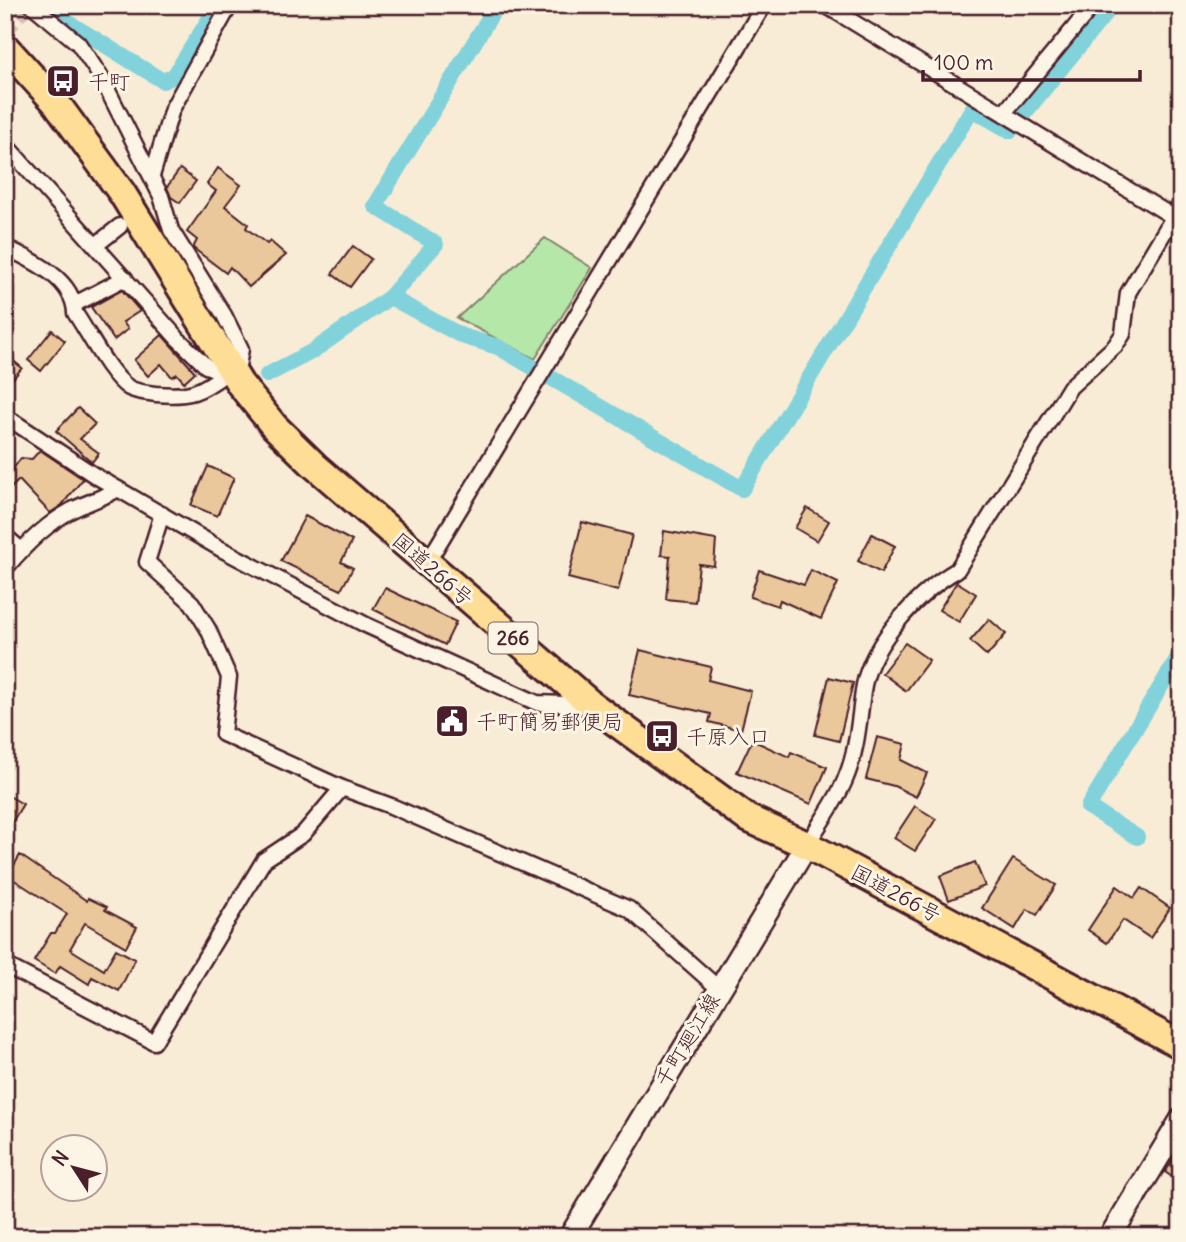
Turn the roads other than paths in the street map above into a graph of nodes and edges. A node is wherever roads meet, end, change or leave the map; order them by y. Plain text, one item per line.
1 (32, 5) edge
2 (230, 5) edge
3 (764, 5) edge
4 (825, 5) edge
5 (1093, 5) edge
6 (5, 47) edge
7 (1004, 113) junction
8 (5, 144) edge
9 (152, 176) junction
10 (1181, 204) edge
11 (1177, 219) edge
12 (121, 226) dead end
13 (96, 246) junction
14 (5, 247) edge
15 (125, 278) junction
16 (75, 304) junction
17 (231, 375) junction
18 (5, 416) edge
19 (118, 489) junction
20 (162, 514) junction
21 (5, 536) edge
22 (21, 550) junction
23 (427, 563) junction
24 (5, 569) edge
25 (592, 705) junction
26 (341, 788) junction
27 (807, 845) junction
28 (5, 965) edge
29 (718, 988) junction
30 (1181, 1045) edge
31 (1181, 1120) edge
32 (570, 1237) edge
33 (1110, 1237) edge

1 - 9 street
2 - 9 street
3 - 23 street
4 - 7 street
5 - 7 street
6 - 17 highway, 国道266号 / 266
7 - 11 street
8 - 13 street
9 - 17 street
10 - 11 street
11 - 27 street
12 - 13 street
13 - 15 street
14 - 16 street
15 - 16 street
15 - 17 street
16 - 17 street
17 - 23 highway, 国道266号 / 266
18 - 19 street
19 - 20 street
19 - 22 street
20 - 25 street
20 - 26 street
21 - 22 street
22 - 24 street
23 - 25 highway, 国道266号 / 266
25 - 27 highway, 国道266号 / 266
26 - 28 street
26 - 29 street
27 - 29 main road, 千町廻江線
27 - 30 highway, 国道266号 / 266
29 - 32 main road, 千町廻江線
31 - 33 main road

